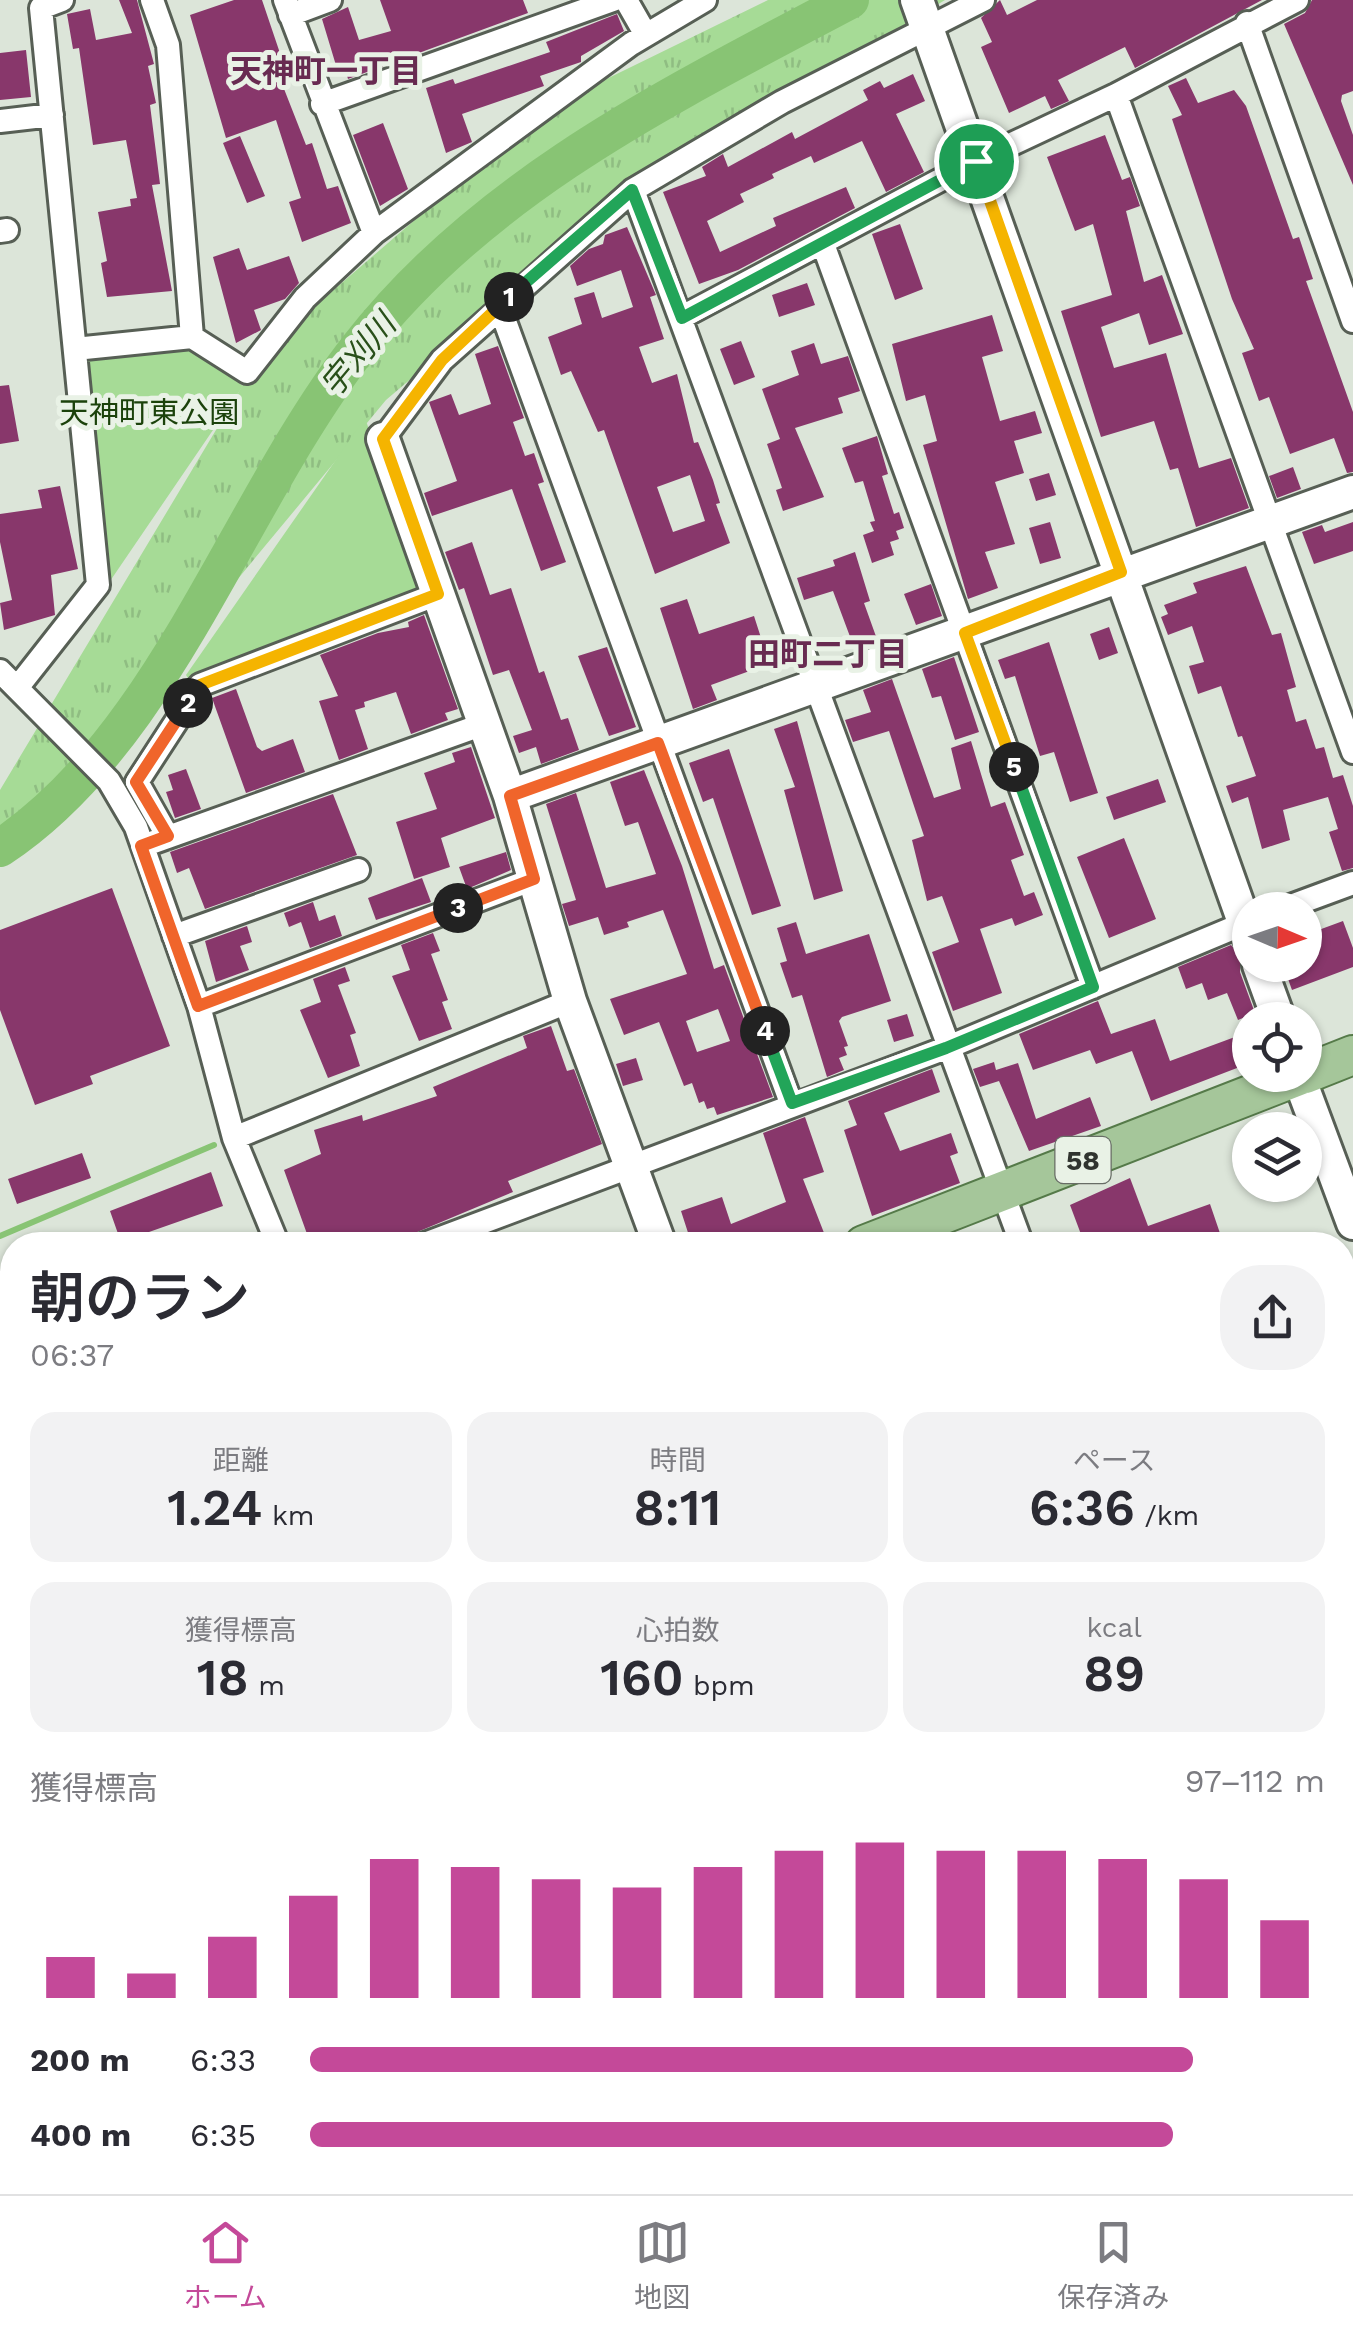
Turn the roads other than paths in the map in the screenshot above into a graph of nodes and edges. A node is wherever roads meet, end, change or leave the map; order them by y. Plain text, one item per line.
1 (62, 0) edge
2 (152, 0) edge
3 (330, 0) edge
4 (613, 0) edge
5 (626, 0) edge
6 (705, 0) edge
7 (983, 0) edge
8 (1296, 0) edge
9 (287, 8) edge
10 (922, 15) edge
11 (1247, 23) junction
12 (646, 35) junction
13 (1116, 95) junction
14 (322, 104) junction
15 (52, 116) junction
16 (0, 121) edge
17 (976, 161) junction
18 (632, 190) junction
19 (374, 233) junction
20 (823, 244) junction
21 (500, 305) junction
22 (682, 318) junction
23 (1353, 322) edge
24 (192, 338) junction
25 (75, 349) junction
26 (383, 439) joint
27 (1353, 492) edge
28 (1272, 522) junction
29 (1121, 572) junction
30 (438, 594) junction
31 (965, 633) junction
32 (8, 679) edge
33 (815, 685) junction
34 (484, 724) junction
35 (658, 743) junction
36 (1353, 752) edge
37 (510, 796) junction
38 (138, 836) junction
39 (168, 836) junction
40 (358, 870) dead end
41 (534, 879) junction
42 (1353, 883) edge
43 (1235, 892) edge
44 (1322, 894) edge
45 (1232, 934) edge
46 (174, 936) junction
47 (1093, 987) junction
48 (570, 1001) junction
49 (198, 1006) junction
50 (946, 1048) junction
51 (1353, 1055) edge
52 (1322, 1067) edge
53 (1257, 1092) edge
54 (1307, 1092) edge
55 (792, 1103) junction
56 (234, 1138) junction
57 (629, 1170) junction
58 (1004, 1190) junction
59 (1353, 1223) edge
60 (273, 1232) edge
61 (458, 1232) edge
62 (655, 1232) edge
63 (897, 1232) edge
64 (1018, 1232) edge

1 - 15 street
2 - 24 street
3 - 9 street
4 - 14 street
5 - 12 street
6 - 12 street
7 - 10 street
8 - 11 street
9 - 14 street
10 - 17 street
10 - 18 street
11 - 13 street
11 - 23 street
12 - 19 street
13 - 17 street
13 - 28 street
14 - 19 street
15 - 16 street
15 - 25 street
17 - 20 street
17 - 29 street
18 - 21 street
18 - 22 street
19 - 24 street
20 - 22 street
20 - 31 street
21 - 26 street
21 - 35 street
22 - 33 street
24 - 25 street
25 - 32 street
26 - 30 street
27 - 28 street
28 - 29 street
28 - 36 street
29 - 31 street
29 - 43 street
30 - 34 street
30 - 39 street
31 - 33 street
31 - 47 street
32 - 38 street
33 - 35 street
33 - 50 street
34 - 37 street
34 - 39 street
35 - 37 street
35 - 55 street
37 - 41 street
38 - 39 street
38 - 46 street
40 - 46 street
41 - 48 street
41 - 49 street
42 - 44 street
45 - 47 street
46 - 49 street
47 - 50 street
48 - 56 street
48 - 57 street
49 - 56 street
50 - 55 street
50 - 58 street
51 - 52 main road, 58
53 - 58 main road, 58
54 - 59 street
55 - 57 street
56 - 60 street
57 - 61 street
57 - 62 street
58 - 63 main road, 58
58 - 64 street

